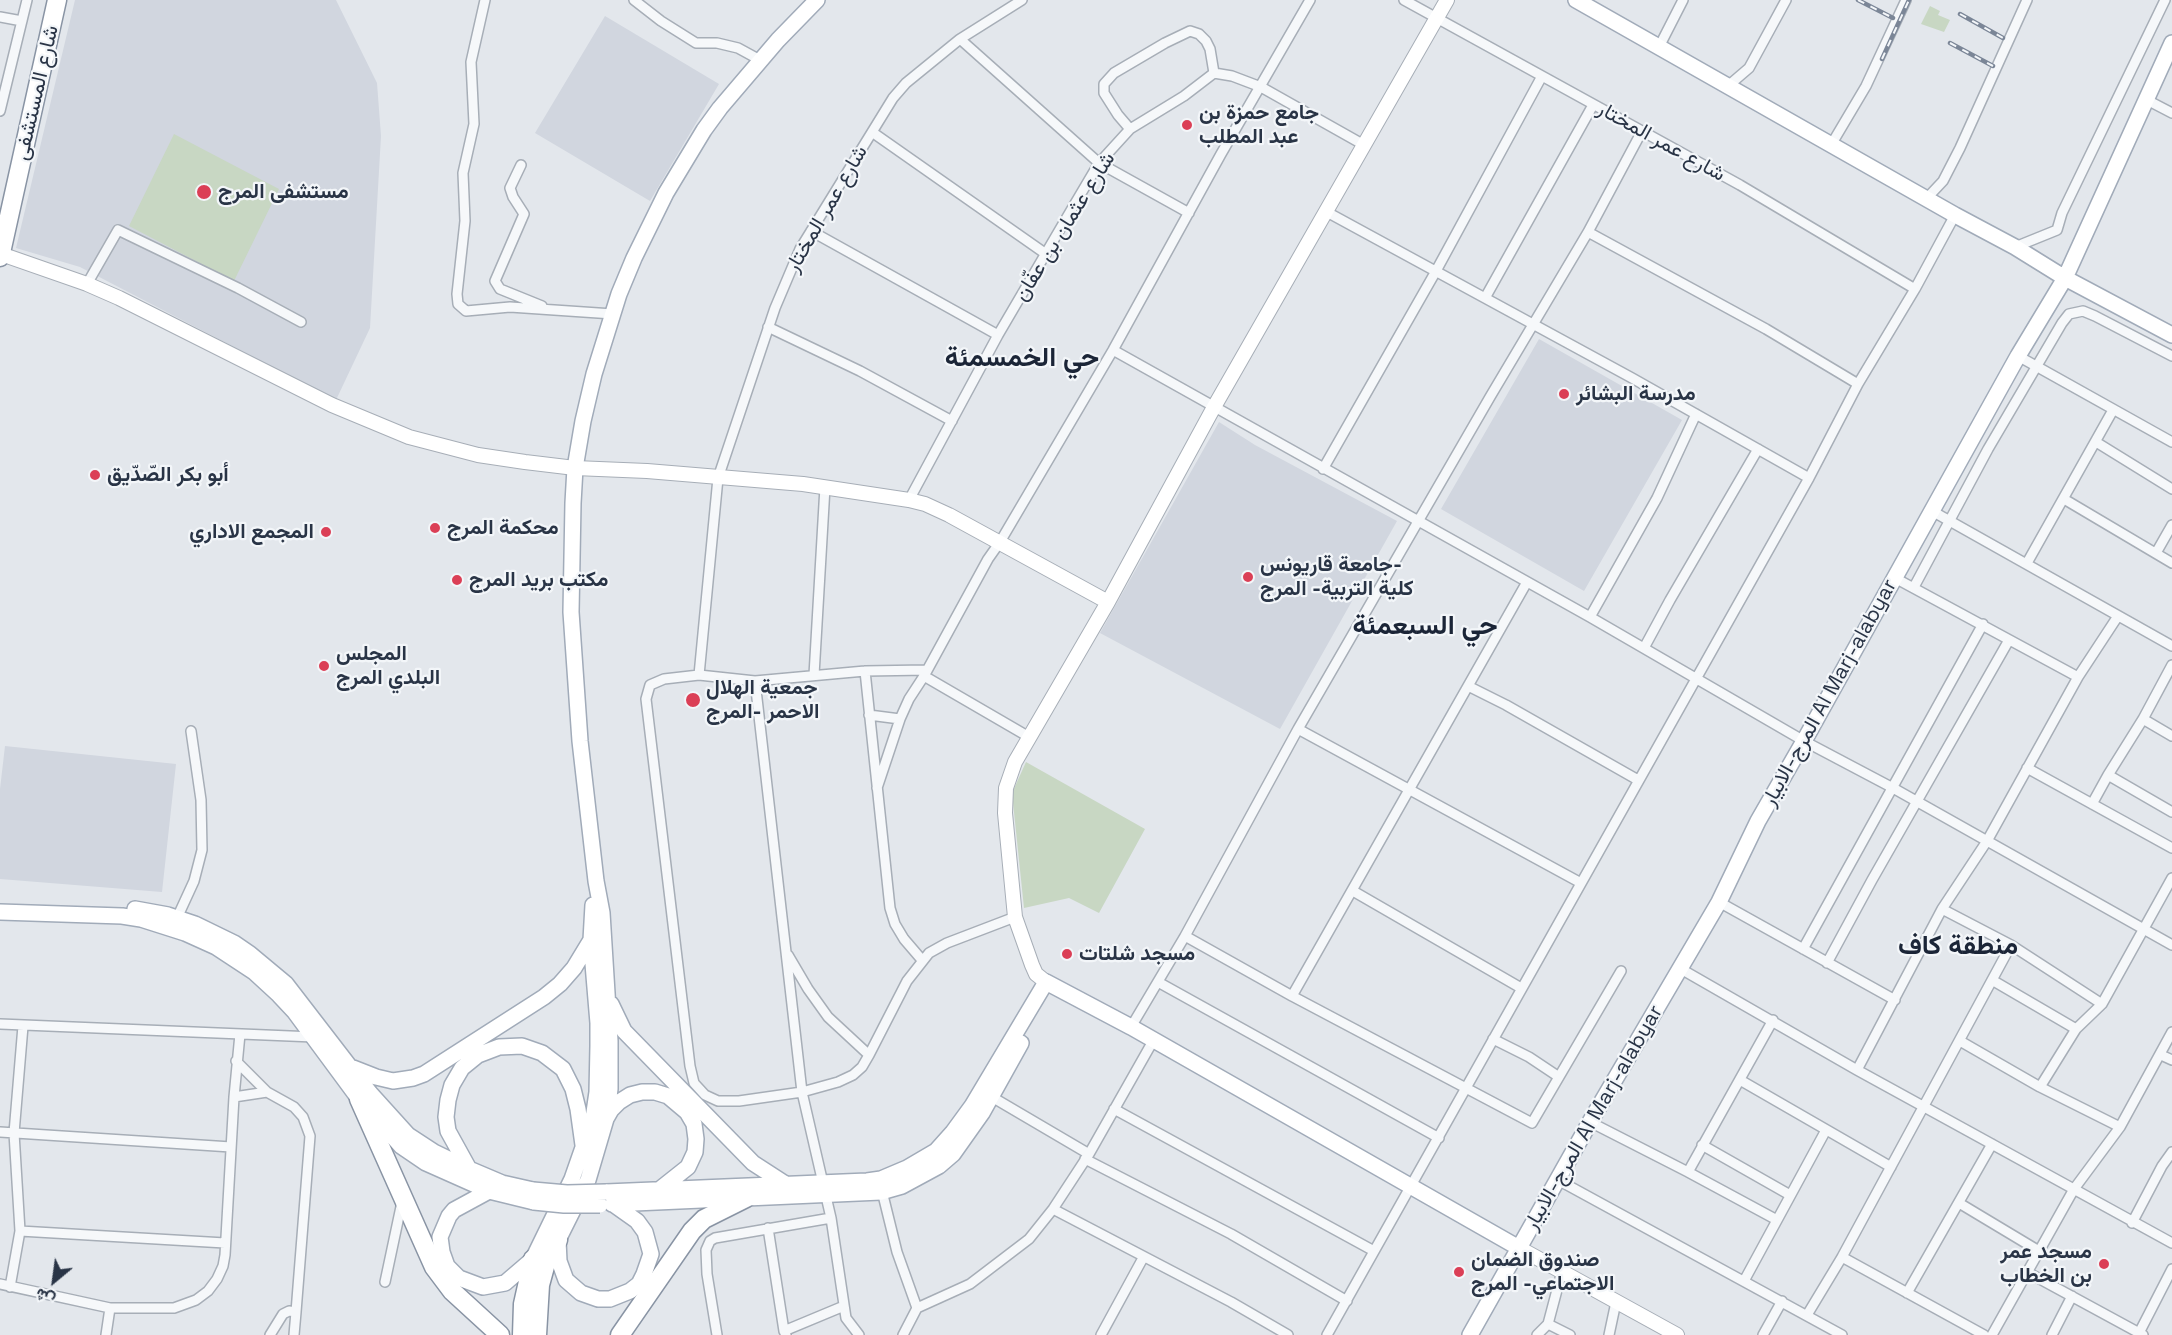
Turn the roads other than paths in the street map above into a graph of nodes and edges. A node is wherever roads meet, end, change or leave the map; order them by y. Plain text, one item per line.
1 (27, 0) edge
2 (57, 0) edge
3 (485, 0) edge
4 (634, 0) edge
5 (817, 0) edge
6 (1022, 0) edge
7 (1310, 0) edge
8 (1404, 0) edge
9 (1447, 0) edge
10 (1576, 0) edge
11 (1683, 0) edge
12 (1786, 0) edge
13 (1906, 0) edge
14 (2027, 0) edge
15 (2165, 0) edge
16 (0, 17) edge
17 (1436, 18) junction
18 (22, 21) junction
19 (960, 39) junction
20 (2172, 43) edge
21 (1659, 47) junction
22 (760, 60) junction
23 (1214, 73) junction
24 (1542, 76) junction
25 (1728, 86) junction
26 (1261, 87) junction
27 (2146, 100) junction
28 (1593, 105) junction
29 (0, 111) edge
30 (2172, 113) edge
31 (1130, 129) junction
32 (1642, 131) junction
33 (872, 132) junction
34 (1364, 145) junction
35 (1831, 145) junction
36 (1099, 163) junction
37 (521, 165) dead end
38 (1927, 198) junction
39 (1325, 211) junction
40 (1189, 213) junction
41 (1955, 215) junction
42 (811, 231) junction
43 (1588, 232) junction
44 (2015, 247) junction
45 (1046, 254) junction
46 (0, 256) edge
47 (1436, 271) junction
48 (2065, 278) junction
49 (87, 284) junction
50 (1915, 289) junction
51 (1485, 298) junction
52 (547, 309) junction
53 (613, 314) junction
54 (301, 322) dead end
55 (1534, 325) junction
56 (768, 327) junction
57 (998, 335) junction
58 (2172, 335) edge
59 (1113, 350) junction
60 (2018, 356) junction
61 (2172, 356) edge
62 (2037, 366) junction
63 (1858, 384) junction
64 (1214, 407) junction
65 (2113, 410) junction
66 (1696, 414) junction
67 (952, 421) junction
68 (2096, 442) junction
69 (2172, 442) edge
70 (1758, 449) junction
71 (575, 468) junction
72 (1323, 469) junction
73 (718, 478) junction
74 (1809, 478) junction
75 (825, 488) junction
76 (2172, 489) edge
77 (2064, 499) junction
78 (909, 500) junction
79 (1932, 511) junction
80 (1949, 520) junction
81 (1418, 521) junction
82 (2172, 525) edge
83 (1000, 543) junction
84 (2156, 553) junction
85 (2172, 562) edge
86 (2027, 563) junction
87 (1895, 578) junction
88 (1527, 582) junction
89 (1914, 587) junction
90 (1108, 602) junction
91 (2118, 616) junction
92 (1590, 617) junction
93 (1983, 624) junction
94 (2009, 640) junction
95 (2172, 646) edge
96 (1644, 648) junction
97 (2172, 665) edge
98 (865, 671) junction
99 (926, 673) junction
100 (699, 675) junction
101 (814, 675) junction
102 (1695, 677) junction
103 (2078, 677) junction
104 (754, 681) junction
105 (1468, 686) junction
106 (869, 715) junction
107 (900, 719) junction
108 (2143, 719) junction
109 (1298, 729) junction
110 (191, 731) dead end
111 (2172, 736) edge
112 (1029, 737) junction
113 (1804, 741) junction
114 (2027, 768) junction
115 (2108, 775) junction
116 (1638, 780) junction
117 (877, 788) junction
118 (1893, 788) junction
119 (1410, 790) junction
120 (1917, 802) junction
121 (2092, 804) junction
122 (2172, 812) edge
123 (1987, 840) junction
124 (2172, 848) edge
125 (2172, 878) edge
126 (596, 881) junction
127 (1581, 883) junction
128 (1353, 891) junction
129 (0, 902) edge
130 (1719, 902) junction
131 (1942, 909) junction
132 (0, 912) edge
133 (1015, 917) junction
134 (177, 918) junction
135 (2144, 929) junction
136 (1185, 936) junction
137 (591, 940) junction
138 (2011, 945) junction
139 (2172, 945) edge
140 (1803, 949) junction
141 (785, 950) junction
142 (922, 960) junction
143 (1827, 963) junction
144 (1681, 969) junction
145 (1621, 971) dead end
146 (605, 979) junction
147 (1992, 980) junction
148 (1158, 982) junction
149 (1050, 984) junction
150 (1521, 988) junction
151 (1292, 996) junction
152 (1895, 1000) junction
153 (2102, 1004) junction
154 (1773, 1020) junction
155 (0, 1024) edge
156 (23, 1026) junction
157 (1131, 1028) junction
158 (2076, 1029) junction
159 (2172, 1032) edge
160 (240, 1034) junction
161 (314, 1037) junction
162 (1493, 1039) junction
163 (1153, 1041) junction
164 (1960, 1041) junction
165 (869, 1055) junction
166 (2161, 1056) junction
167 (329, 1059) junction
168 (2172, 1060) edge
169 (236, 1061) junction
170 (351, 1067) junction
171 (1857, 1070) junction
172 (1559, 1077) junction
173 (1740, 1080) junction
174 (2040, 1087) junction
175 (1466, 1089) junction
176 (267, 1092) junction
177 (802, 1092) junction
178 (234, 1097) junction
179 (992, 1097) junction
180 (359, 1099) junction
181 (1924, 1107) junction
182 (1114, 1109) junction
183 (606, 1119) junction
184 (1590, 1122) junction
185 (2120, 1127) junction
186 (1826, 1130) junction
187 (0, 1132) edge
188 (14, 1133) junction
189 (1439, 1138) junction
190 (1992, 1144) junction
191 (1702, 1145) junction
192 (231, 1147) junction
193 (584, 1149) junction
194 (2172, 1152) edge
195 (1087, 1157) junction
196 (1891, 1167) junction
197 (469, 1169) junction
198 (1688, 1172) junction
199 (1558, 1180) junction
200 (787, 1185) junction
201 (881, 1185) junction
202 (1411, 1186) junction
203 (823, 1189) junction
204 (2074, 1189) junction
205 (658, 1190) junction
206 (489, 1191) junction
207 (1790, 1195) junction
208 (533, 1196) junction
209 (746, 1198) junction
210 (402, 1200) junction
211 (606, 1200) junction
212 (1959, 1203) junction
213 (1053, 1209) junction
214 (831, 1218) junction
215 (1777, 1220) junction
216 (2132, 1223) junction
217 (768, 1228) junction
218 (20, 1231) junction
219 (558, 1240) junction
220 (2172, 1243) edge
221 (225, 1244) junction
222 (1519, 1248) junction
223 (1374, 1251) junction
224 (2039, 1251) junction
225 (1842, 1257) junction
226 (1143, 1258) junction
227 (533, 1259) junction
228 (2172, 1269) edge
229 (1562, 1272) junction
230 (2027, 1272) junction
231 (1744, 1281) junction
232 (385, 1282) dead end
233 (0, 1284) edge
234 (10, 1287) junction
235 (1907, 1293) junction
236 (2072, 1296) junction
237 (1347, 1301) junction
238 (1782, 1301) junction
239 (1616, 1302) junction
240 (844, 1306) junction
241 (110, 1308) junction
242 (917, 1308) junction
243 (296, 1311) junction
244 (1807, 1315) junction
245 (1548, 1324) junction
246 (785, 1333) edge
247 (621, 1334) edge
248 (2140, 1334) edge
249 (106, 1335) edge
250 (270, 1335) edge
251 (294, 1335) edge
252 (500, 1335) edge
253 (522, 1335) edge
254 (537, 1335) edge
255 (717, 1335) edge
256 (859, 1335) edge
257 (903, 1335) edge
258 (1101, 1335) edge
259 (1288, 1335) edge
260 (1327, 1335) edge
261 (1470, 1335) edge
262 (1537, 1335) edge
263 (1570, 1335) edge
264 (1609, 1335) edge
265 (1677, 1335) edge
266 (1763, 1335) edge
267 (1842, 1335) edge
268 (1984, 1335) edge
269 (1992, 1335) edge
270 (2052, 1335) edge

1 - 18 street
2 - 46 highway, شارع المستشفى
3 - 52 street
4 - 22 street
5 - 22 main road
6 - 19 street, شارع عمر المختار
7 - 26 street
8 - 17 street, شارع عمر المختار
9 - 17 street
10 - 21 main road
11 - 21 street
12 - 25 street
13 - 35 street
14 - 38 street
15 - 44 street
16 - 18 street
17 - 24 street, شارع عمر المختار
17 - 34 street
18 - 29 street
19 - 33 street, شارع عمر المختار
19 - 36 street
20 - 27 main road, المرج-الابيار Al Marj-alabyar
21 - 25 main road
22 - 53 main road
23 - 26 street
23 - 31 street, شارع عثمان بن عفّان
23 - 31 street
24 - 28 street, شارع عمر المختار
24 - 47 street
25 - 35 main road
26 - 34 street
26 - 40 street
27 - 30 street
27 - 48 main road, المرج-الابيار Al Marj-alabyar
28 - 32 street, شارع عمر المختار
28 - 51 street
31 - 36 street, شارع عثمان بن عفّان
32 - 43 street
32 - 50 street, شارع عمر المختار
33 - 42 street, شارع عمر المختار
33 - 45 street
34 - 39 street
35 - 38 main road
36 - 40 street
36 - 45 street, شارع عثمان بن عفّان
37 - 52 street
38 - 41 main road
39 - 47 street
39 - 64 street
40 - 59 street
41 - 44 main road
41 - 50 street
42 - 56 street, شارع عمر المختار
42 - 57 street
43 - 55 street
43 - 63 street
44 - 48 main road
45 - 57 street, شارع عثمان بن عفّان
46 - 49 street
47 - 51 street
47 - 72 street
48 - 58 main road
48 - 60 main road, المرج-الابيار Al Marj-alabyar
49 - 54 street
49 - 71 street
50 - 63 street
51 - 55 street
52 - 53 street
53 - 71 main road
55 - 66 street
55 - 81 street
56 - 67 street
56 - 73 street, شارع عمر المختار
57 - 67 street, شارع عثمان بن عفّان
59 - 64 street
59 - 83 street
60 - 62 street
60 - 79 main road, المرج-الابيار Al Marj-alabyar
61 - 62 street
62 - 65 street
62 - 80 street
63 - 74 street
64 - 72 street
64 - 90 street
65 - 68 street
65 - 69 street
66 - 70 street
66 - 92 street
67 - 78 street, شارع عثمان بن عفّان
68 - 76 street
68 - 77 street
70 - 74 street
70 - 96 street
71 - 73 street
71 - 126 main road
72 - 81 street
73 - 75 street
73 - 100 street, شارع عمر المختار
74 - 102 street
75 - 78 street
75 - 101 street
77 - 84 street
77 - 86 street
78 - 83 street
79 - 80 street
79 - 87 main road, المرج-الابيار Al Marj-alabyar
80 - 86 street
80 - 89 street
81 - 88 street
81 - 109 street
82 - 84 street
83 - 90 street
83 - 99 street
84 - 85 street
86 - 91 street
87 - 89 street
87 - 113 main road, المرج-الابيار Al Marj-alabyar
88 - 92 street
88 - 105 street
89 - 93 street
90 - 112 street
91 - 95 street
91 - 103 street
92 - 96 street
93 - 94 street
93 - 118 street
94 - 103 street
94 - 120 street
96 - 102 street
97 - 108 street
98 - 99 street
98 - 101 street
98 - 106 street
99 - 107 street
99 - 112 street
100 - 104 street
100 - 177 street
101 - 104 street
102 - 113 street
102 - 116 street
103 - 114 street
104 - 141 street
105 - 116 street
105 - 119 street
106 - 107 street
106 - 117 street
107 - 117 street
108 - 111 street
108 - 115 street
109 - 119 street
109 - 136 street
110 - 134 street
112 - 133 street
113 - 118 street
113 - 130 main road, المرج-الابيار Al Marj-alabyar
114 - 121 street
114 - 123 street
115 - 121 street
115 - 122 street
116 - 127 street
117 - 142 street
118 - 120 street
118 - 140 street
119 - 127 street
119 - 128 street
120 - 123 street
120 - 143 street
121 - 124 street
123 - 131 street
123 - 135 street
125 - 135 street
126 - 137 main road
126 - 146 main road
127 - 150 street
128 - 150 street
128 - 151 street
129 - 134 main road
130 - 140 street
130 - 144 main road, المرج-الابيار Al Marj-alabyar
131 - 138 street
131 - 152 street
132 - 161 main road
133 - 142 street
133 - 149 street
134 - 170 main road
135 - 139 street
135 - 153 street
136 - 148 street
136 - 151 street
137 - 170 main road
137 - 193 main road
138 - 147 street
138 - 153 street
140 - 143 street
141 - 165 street
141 - 177 street
142 - 165 street
143 - 152 street
144 - 154 street
144 - 184 main road, المرج-الابيار Al Marj-alabyar
145 - 172 street
146 - 183 main road
146 - 200 main road
147 - 158 street
147 - 164 street
148 - 157 street
148 - 189 street
149 - 157 main road
149 - 179 main road
149 - 201 main road
150 - 162 street
151 - 175 street
152 - 171 street
153 - 158 street
154 - 171 street
154 - 173 street
155 - 156 street
156 - 160 street
156 - 188 street
157 - 163 main road
158 - 174 street
159 - 166 street
160 - 161 street
160 - 169 street
161 - 167 main road
162 - 172 street
162 - 175 street
163 - 182 street
163 - 202 main road
164 - 174 street
164 - 181 street
165 - 177 street
166 - 168 street
166 - 185 street
167 - 170 main road
167 - 180 main road
169 - 176 street
169 - 178 street
170 - 197 main road
171 - 181 street
172 - 175 street
173 - 186 street
173 - 191 street
174 - 185 street
175 - 189 street
176 - 178 street
176 - 243 street
177 - 203 street
178 - 192 street
179 - 195 street
179 - 201 main road
180 - 206 main road
180 - 210 highway
181 - 190 street
181 - 196 street
182 - 195 street
182 - 223 street
183 - 205 main road
183 - 219 main road
184 - 198 street
184 - 199 main road, المرج-الابيار Al Marj-alabyar
185 - 204 street
186 - 196 street
186 - 207 street
187 - 188 street
188 - 192 street
188 - 218 street
189 - 202 street
190 - 204 street
190 - 212 street
191 - 198 street
191 - 207 street
192 - 221 street
193 - 197 main road
193 - 227 main road
194 - 216 street
195 - 213 street
195 - 237 street
196 - 225 street
197 - 208 main road
198 - 215 street
199 - 222 main road, المرج-الابيار Al Marj-alabyar
199 - 231 street
200 - 203 main road
200 - 205 main road
201 - 203 main road
201 - 242 street
202 - 222 main road
202 - 223 street
203 - 209 main road
203 - 214 street
204 - 216 street
204 - 224 street
205 - 211 main road
206 - 208 main road
206 - 227 main road
207 - 215 street
208 - 211 main road, bridge
209 - 211 main road
209 - 247 highway
210 - 232 street
210 - 252 highway
211 - 219 main road
212 - 224 street
212 - 235 street
213 - 226 street
213 - 242 street
214 - 217 street
214 - 240 street
215 - 231 street
216 - 220 street
217 - 246 street
217 - 255 street
218 - 221 street
218 - 234 street
219 - 254 highway
221 - 241 street
222 - 229 street
222 - 261 main road, المرج-الابيار Al Marj-alabyar
223 - 237 street
224 - 230 street
225 - 235 street
225 - 244 street
226 - 258 street
226 - 259 street
227 - 253 highway
228 - 248 street
229 - 239 street
229 - 245 street
230 - 236 street
230 - 269 street
231 - 238 street
233 - 234 street
234 - 241 street
235 - 268 street
236 - 248 street
236 - 270 street
237 - 260 street
238 - 244 street
238 - 266 street
239 - 264 street
239 - 265 street
240 - 246 street
240 - 256 street
241 - 249 street
242 - 257 street
243 - 250 street
243 - 251 street
244 - 267 street
245 - 262 street
245 - 263 street

